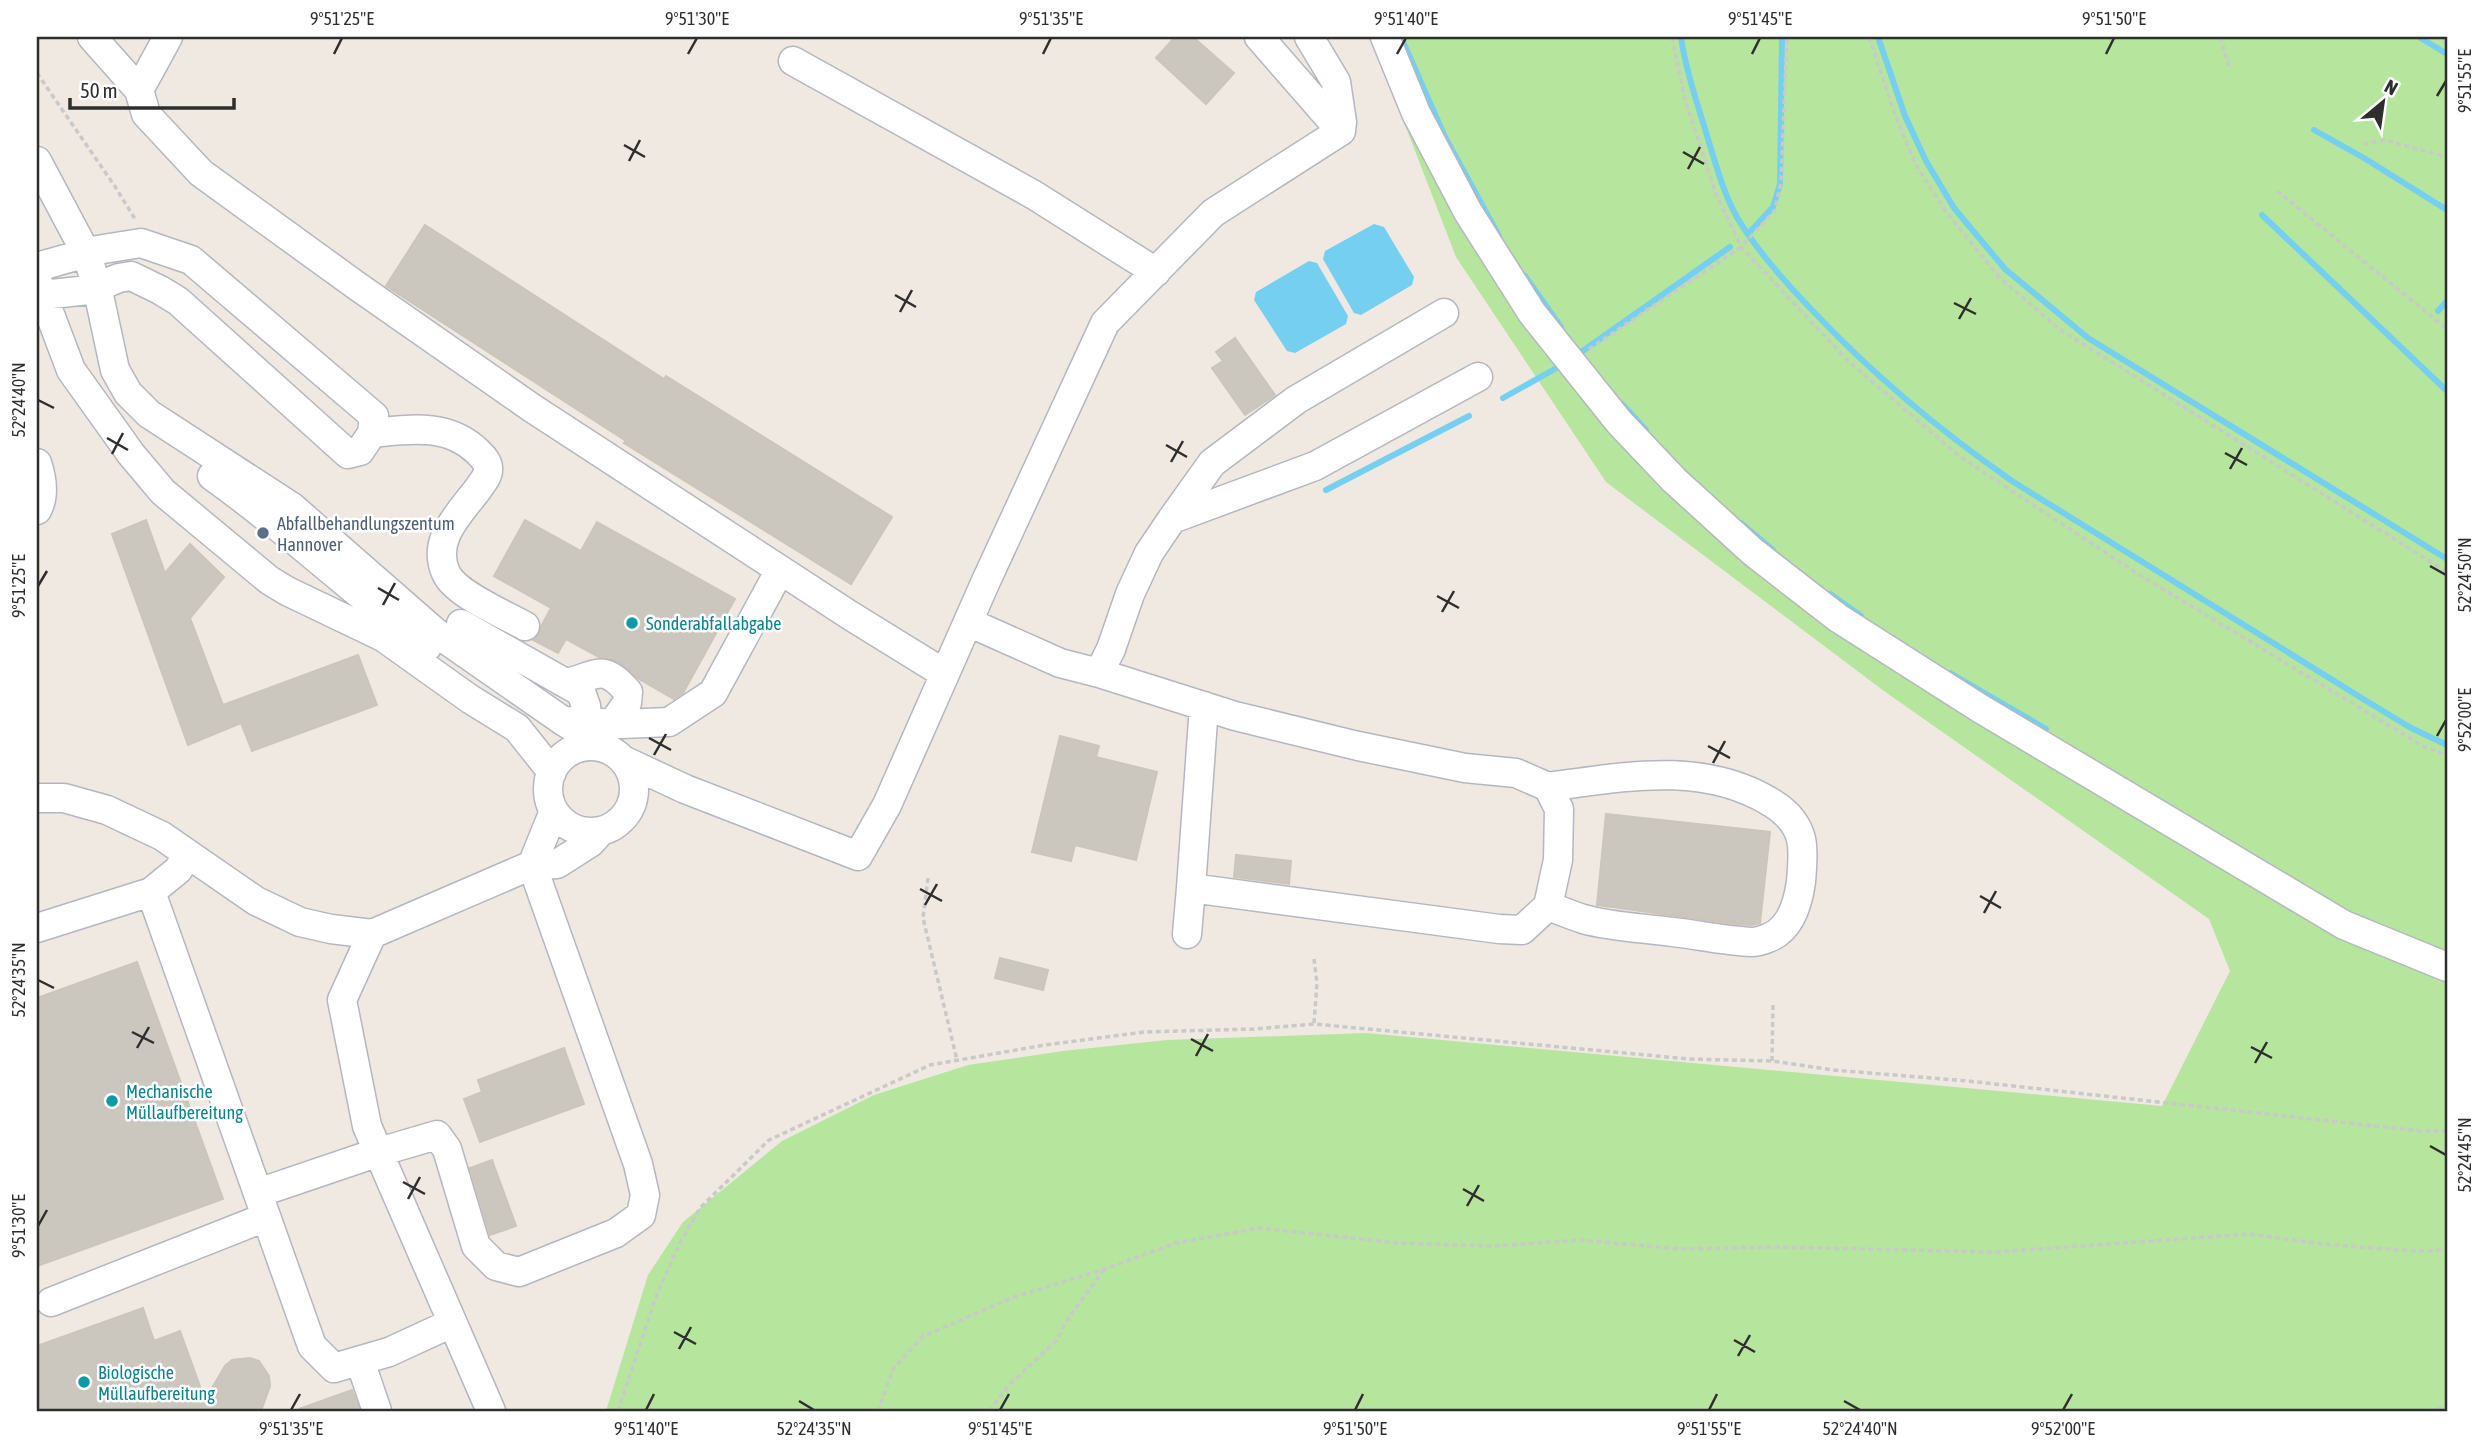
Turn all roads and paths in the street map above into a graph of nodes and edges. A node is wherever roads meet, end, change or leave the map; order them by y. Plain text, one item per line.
1 (92, 37) edge
2 (168, 37) edge
3 (1259, 37) edge
4 (1309, 37) edge
5 (1385, 37) edge
6 (1672, 37) edge
7 (1787, 37) edge
8 (1869, 37) edge
9 (2220, 37) edge
10 (2436, 37) edge
11 (2447, 43) edge
12 (793, 61) dead end
13 (2229, 66) dead end
14 (37, 73) edge
15 (139, 90) junction
16 (1340, 131) junction
17 (2363, 144) dead end
18 (2447, 157) edge
19 (37, 162) edge
20 (2277, 191) dead end
21 (141, 243) junction
22 (1741, 247) junction
23 (86, 253) junction
24 (37, 267) edge
25 (1156, 272) junction
26 (97, 286) junction
27 (40, 287) edge
28 (1444, 313) dead end
29 (2447, 328) edge
30 (1570, 362) junction
31 (1478, 377) dead end
32 (372, 433) junction
33 (37, 463) edge
34 (37, 510) edge
35 (1172, 519) junction
36 (780, 570) junction
37 (2447, 572) edge
38 (968, 622) junction
39 (461, 624) dead end
40 (525, 626) dead end
41 (1099, 673) junction
42 (945, 674) junction
43 (566, 683) junction
44 (1204, 706) junction
45 (600, 736) junction
46 (2447, 755) edge
47 (551, 772) junction
48 (1548, 787) junction
49 (685, 789) junction
50 (37, 798) edge
51 (631, 806) junction
52 (554, 811) junction
53 (601, 831) junction
54 (188, 854) junction
55 (532, 865) junction
56 (928, 878) dead end
57 (1191, 888) junction
58 (151, 892) junction
59 (1548, 906) junction
60 (37, 928) edge
61 (372, 934) junction
62 (1187, 934) dead end
63 (1314, 959) dead end
64 (2447, 967) edge
65 (1773, 1004) dead end
66 (1314, 1024) junction
67 (957, 1060) junction
68 (1772, 1061) junction
69 (2447, 1131) edge
70 (379, 1152) junction
71 (262, 1205) junction
72 (2447, 1250) edge
73 (1105, 1269) junction
74 (51, 1302) dead end
75 (452, 1323) junction
76 (360, 1361) junction
77 (2447, 1408) edge
78 (377, 1411) edge
79 (491, 1411) edge
80 (618, 1411) edge
81 (878, 1411) edge
82 (989, 1411) edge
83 (2429, 1411) edge

1 - 15 lane
2 - 15 lane
3 - 16 lane
4 - 16 lane
5 - 30 lane
6 - 22 path
7 - 22 path
8 - 37 path
9 - 13 path
10 - 11 path
12 - 25 lane
14 - 21 path
15 - 36 lane
16 - 25 lane
17 - 18 path
19 - 23 lane
20 - 29 path
21 - 23 lane
21 - 32 lane
22 - 30 path
22 - 46 path
23 - 24 lane
23 - 26 lane
25 - 38 lane
26 - 27 lane
26 - 32 lane
26 - 45 lane
27 - 47 lane
28 - 35 lane
30 - 64 lane
31 - 35 lane
32 - 40 lane
33 - 34 lane
35 - 41 lane
36 - 42 lane
36 - 45 lane
38 - 41 lane
38 - 42 lane
39 - 43 lane
41 - 44 lane
42 - 49 lane
43 - 45 lane
43 - 45 lane
44 - 48 lane
44 - 57 lane
45 - 47 lane
45 - 49 lane
45 - 51 lane
47 - 52 lane
48 - 59 lane
48 - 59 lane
49 - 51 lane
50 - 54 lane
51 - 53 lane
52 - 53 lane
52 - 55 lane
53 - 55 lane
54 - 58 lane
54 - 61 lane
55 - 61 lane
55 - 70 lane
56 - 67 path
57 - 59 lane
57 - 62 lane
58 - 60 lane
58 - 71 lane
61 - 70 lane
63 - 66 path
65 - 68 path
66 - 67 path
66 - 68 path
67 - 80 path
68 - 69 path
70 - 71 lane
70 - 75 lane
71 - 74 lane
71 - 76 lane
72 - 73 path
73 - 81 path
73 - 82 path
75 - 76 lane
75 - 79 lane
76 - 78 lane
77 - 83 path

